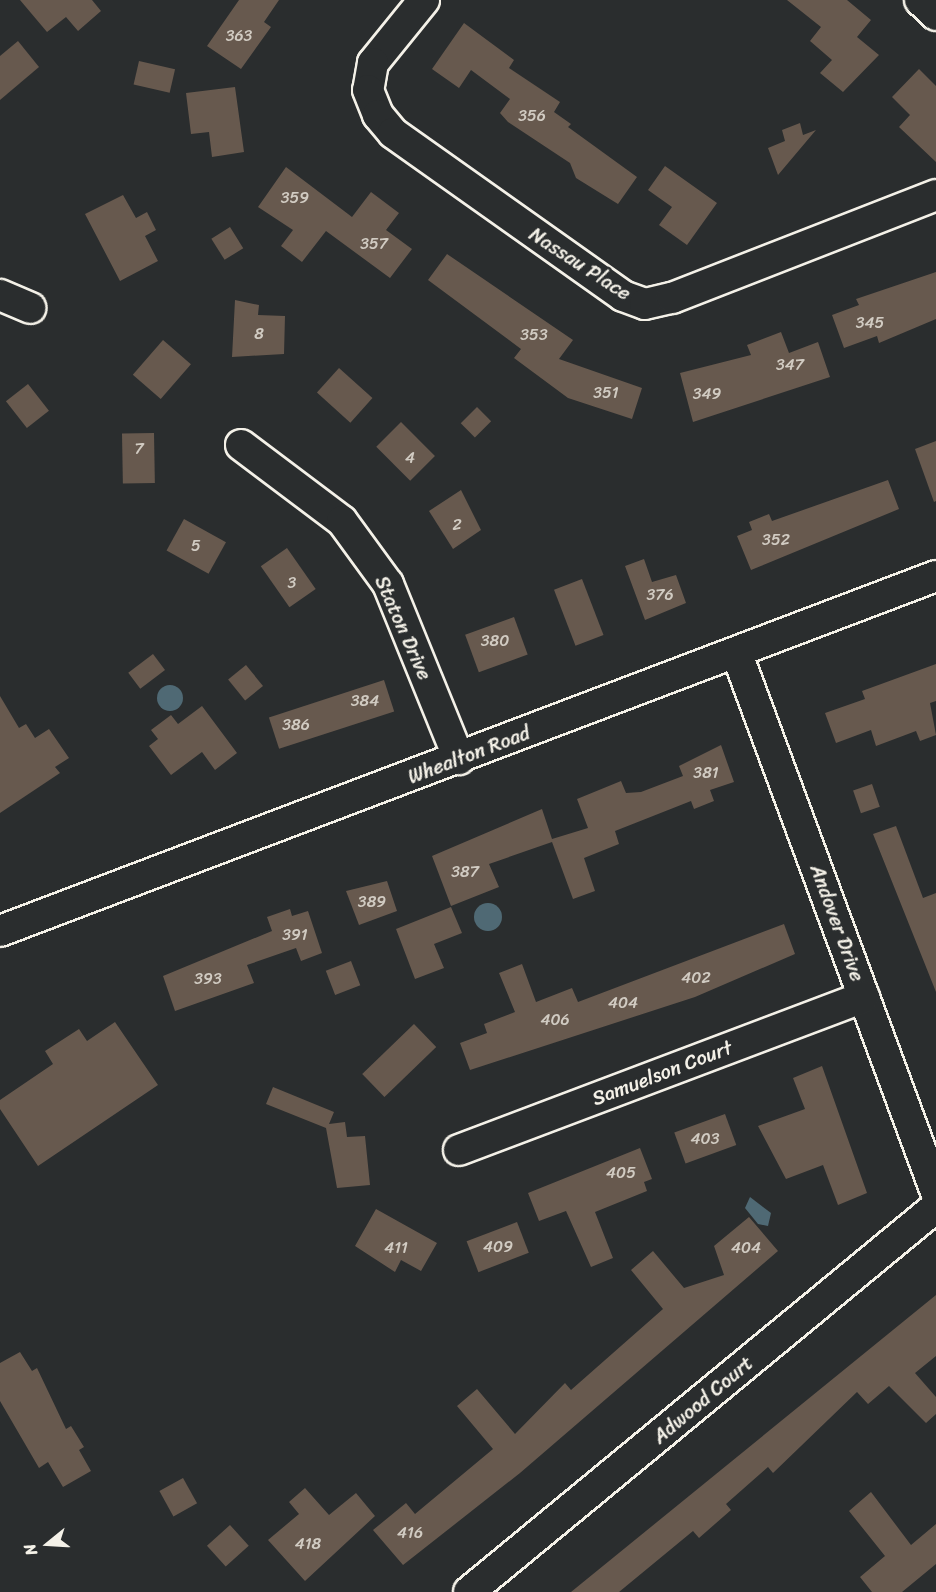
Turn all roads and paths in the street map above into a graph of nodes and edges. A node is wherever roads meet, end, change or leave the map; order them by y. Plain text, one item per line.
1 (424, 0) edge
2 (920, 0) edge
3 (936, 15) edge
4 (936, 195) edge
5 (0, 295) edge
6 (30, 308) dead end
7 (241, 445) dead end
8 (936, 576) edge
9 (737, 654) junction
10 (459, 759) junction
11 (0, 931) edge
12 (864, 997) junction
13 (459, 1150) dead end
14 (936, 1191) edge
15 (936, 1207) edge
16 (469, 1592) edge

1 - 4 street, Nassau Place
2 - 3 street
5 - 6 street
7 - 10 street, Staton Drive
8 - 9 street, Whealton Road
9 - 10 street, Whealton Road
9 - 12 street, Andover Drive
10 - 11 street, Whealton Road
12 - 13 street, Samuelson Court
12 - 14 street, Andover Drive
15 - 16 street, Adwood Court

